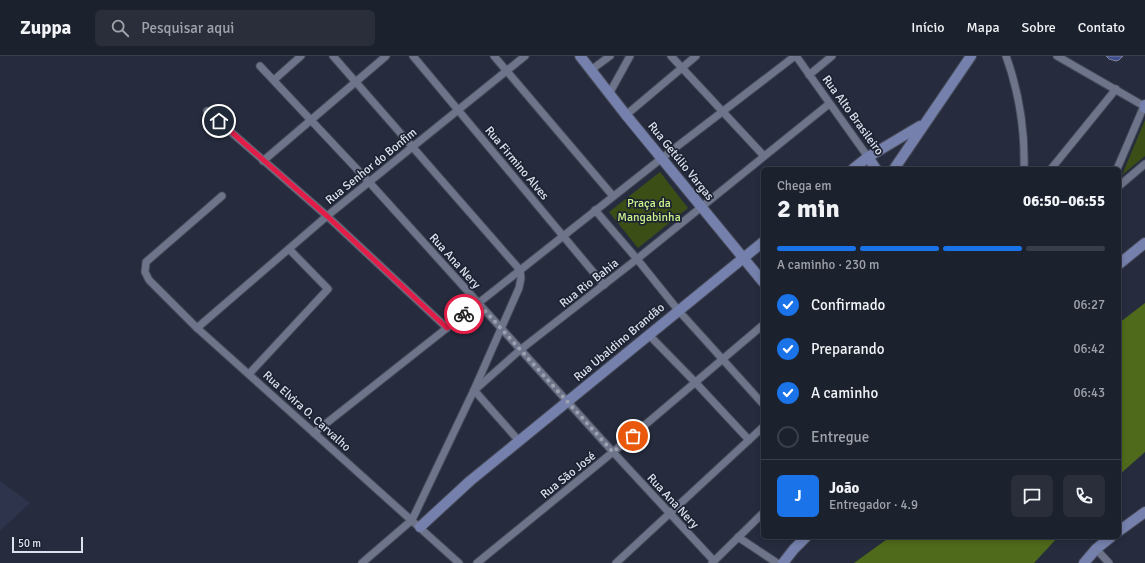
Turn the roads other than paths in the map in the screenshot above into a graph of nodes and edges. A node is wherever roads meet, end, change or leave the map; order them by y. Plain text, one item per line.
1 (301, 56) edge
2 (333, 56) edge
3 (386, 56) edge
4 (413, 56) edge
5 (494, 56) edge
6 (525, 56) edge
7 (580, 56) edge
8 (610, 56) edge
9 (630, 56) edge
10 (672, 56) edge
11 (696, 56) edge
12 (795, 56) edge
13 (832, 56) edge
14 (972, 56) edge
15 (1006, 56) edge
16 (1056, 56) edge
17 (260, 66) dead end
18 (682, 68) junction
19 (592, 70) junction
20 (506, 71) junction
21 (809, 75) junction
22 (274, 80) junction
23 (356, 82) junction
24 (1116, 89) junction
25 (609, 94) junction
26 (829, 104) junction
27 (1145, 106) edge
28 (458, 110) junction
29 (208, 111) dead end
30 (722, 111) junction
31 (626, 115) junction
32 (311, 120) junction
33 (924, 124) junction
34 (413, 147) junction
35 (764, 156) junction
36 (868, 157) junction
37 (662, 158) junction
38 (263, 161) junction
39 (1145, 164) edge
40 (856, 167) edge
41 (875, 167) edge
42 (895, 167) edge
43 (1024, 167) edge
44 (1053, 167) edge
45 (1118, 167) edge
46 (369, 182) junction
47 (1121, 184) edge
48 (222, 196) dead end
49 (614, 196) junction
50 (701, 207) junction
51 (595, 210) junction
52 (327, 216) junction
53 (563, 236) junction
54 (1145, 243) edge
55 (761, 244) edge
56 (289, 249) junction
57 (743, 258) junction
58 (637, 259) junction
59 (1121, 262) edge
60 (520, 270) junction
61 (761, 280) edge
62 (604, 285) junction
63 (478, 303) junction
64 (678, 310) junction
65 (761, 327) edge
66 (197, 328) junction
67 (447, 328) junction
68 (502, 329) junction
69 (649, 335) junction
70 (520, 350) junction
71 (722, 360) junction
72 (249, 374) junction
73 (695, 382) junction
74 (474, 390) junction
75 (568, 402) junction
76 (761, 402) edge
77 (761, 429) edge
78 (314, 433) junction
79 (749, 440) junction
80 (520, 441) junction
81 (613, 452) junction
82 (1145, 512) edge
83 (670, 513) junction
84 (761, 515) edge
85 (412, 520) junction
86 (420, 527) junction
87 (1121, 530) edge
88 (738, 537) junction
89 (804, 539) edge
90 (1108, 539) edge
91 (1096, 549) junction
92 (713, 562) edge
93 (362, 563) edge
94 (458, 563) edge
95 (477, 563) edge
96 (616, 563) edge
97 (777, 563) edge
98 (783, 563) edge
99 (1084, 563) edge
100 (1108, 563) edge

1 - 22 street
2 - 23 street
3 - 23 street
4 - 28 street, Rua Firmino Alves
5 - 20 street
6 - 20 street, Rua Senhor do Bonfim
7 - 19 street, Rua Getúlio Vargas
8 - 19 street
9 - 25 street
10 - 18 street
11 - 18 street
12 - 21 street, Rua Alto Brasileiro
12 - 30 street
13 - 21 street
14 - 33 street
15 - 43 street
16 - 24 street
17 - 22 street, Rua Ana Nery
18 - 30 street
18 - 31 street
19 - 25 street, Rua Getúlio Vargas
20 - 28 street, Rua Senhor do Bonfim
20 - 49 street
21 - 26 street, Rua Alto Brasileiro
22 - 32 street, Rua Ana Nery
23 - 32 street
23 - 34 street
24 - 27 street
24 - 44 street
25 - 31 street, Rua Getúlio Vargas
26 - 35 street, Rua Rio Bahia
26 - 36 street, Rua Alto Brasileiro
27 - 45 street
28 - 34 street, Rua Senhor do Bonfim
28 - 53 street, Rua Firmino Alves
29 - 38 street
30 - 35 street
30 - 37 street
31 - 37 street, Rua Getúlio Vargas
32 - 38 street
32 - 46 street, Rua Ana Nery
33 - 36 street
33 - 42 street
34 - 46 street, Rua Senhor do Bonfim
34 - 60 street
35 - 50 street, Rua Rio Bahia
36 - 40 street
36 - 41 street, Rua Alto Brasileiro
37 - 49 street
37 - 50 street, Rua Getúlio Vargas
38 - 52 street
39 - 47 street
46 - 52 street, Rua Senhor do Bonfim
46 - 63 street, Rua Ana Nery
48 - 66 street, Rua Elvira O. Carvalho
49 - 51 street
50 - 57 street, Rua Getúlio Vargas
50 - 58 street, Rua Rio Bahia
51 - 53 street
51 - 58 street
52 - 56 street, Rua Senhor do Bonfim
52 - 67 street
53 - 60 street
53 - 62 street, Rua Firmino Alves
54 - 59 street
55 - 57 street, Rua Ubaldino Brandão
56 - 66 street, Rua Senhor do Bonfim
56 - 72 street
57 - 61 street, Rua Getúlio Vargas
57 - 64 street, Rua Ubaldino Brandão
58 - 62 street, Rua Rio Bahia
58 - 64 street
60 - 63 street
60 - 68 street
62 - 70 street, Rua Rio Bahia
63 - 67 street
63 - 68 street, Rua Ana Nery
64 - 69 street, Rua Ubaldino Brandão
64 - 71 street
65 - 71 street, Rua São José
66 - 72 street, Rua Elvira O. Carvalho
67 - 78 street
68 - 70 street, Rua Ana Nery
68 - 74 street
69 - 73 street
69 - 75 street, Rua Ubaldino Brandão
70 - 74 street, Rua Rio Bahia
70 - 75 street, Rua Ana Nery
71 - 73 street, Rua São José
71 - 76 street
72 - 78 street, Rua Elvira O. Carvalho
73 - 79 street
73 - 81 street, Rua São José
74 - 80 street
74 - 85 street, Rua Rio Bahia
75 - 80 street, Rua Ubaldino Brandão
75 - 81 street, Rua Ana Nery
77 - 79 street
78 - 85 street, Rua Elvira O. Carvalho
79 - 83 street
80 - 86 street, Rua Ubaldino Brandão
81 - 83 street, Rua Ana Nery
81 - 95 street, Rua São José
82 - 87 street
83 - 92 street, Rua Ana Nery
83 - 96 street
84 - 88 street
85 - 86 street, Rua Elvira O. Carvalho
85 - 93 street
86 - 94 street, Rua Elvira O. Carvalho
88 - 92 street
88 - 97 street
89 - 98 street
90 - 91 street
91 - 99 street
91 - 100 street

